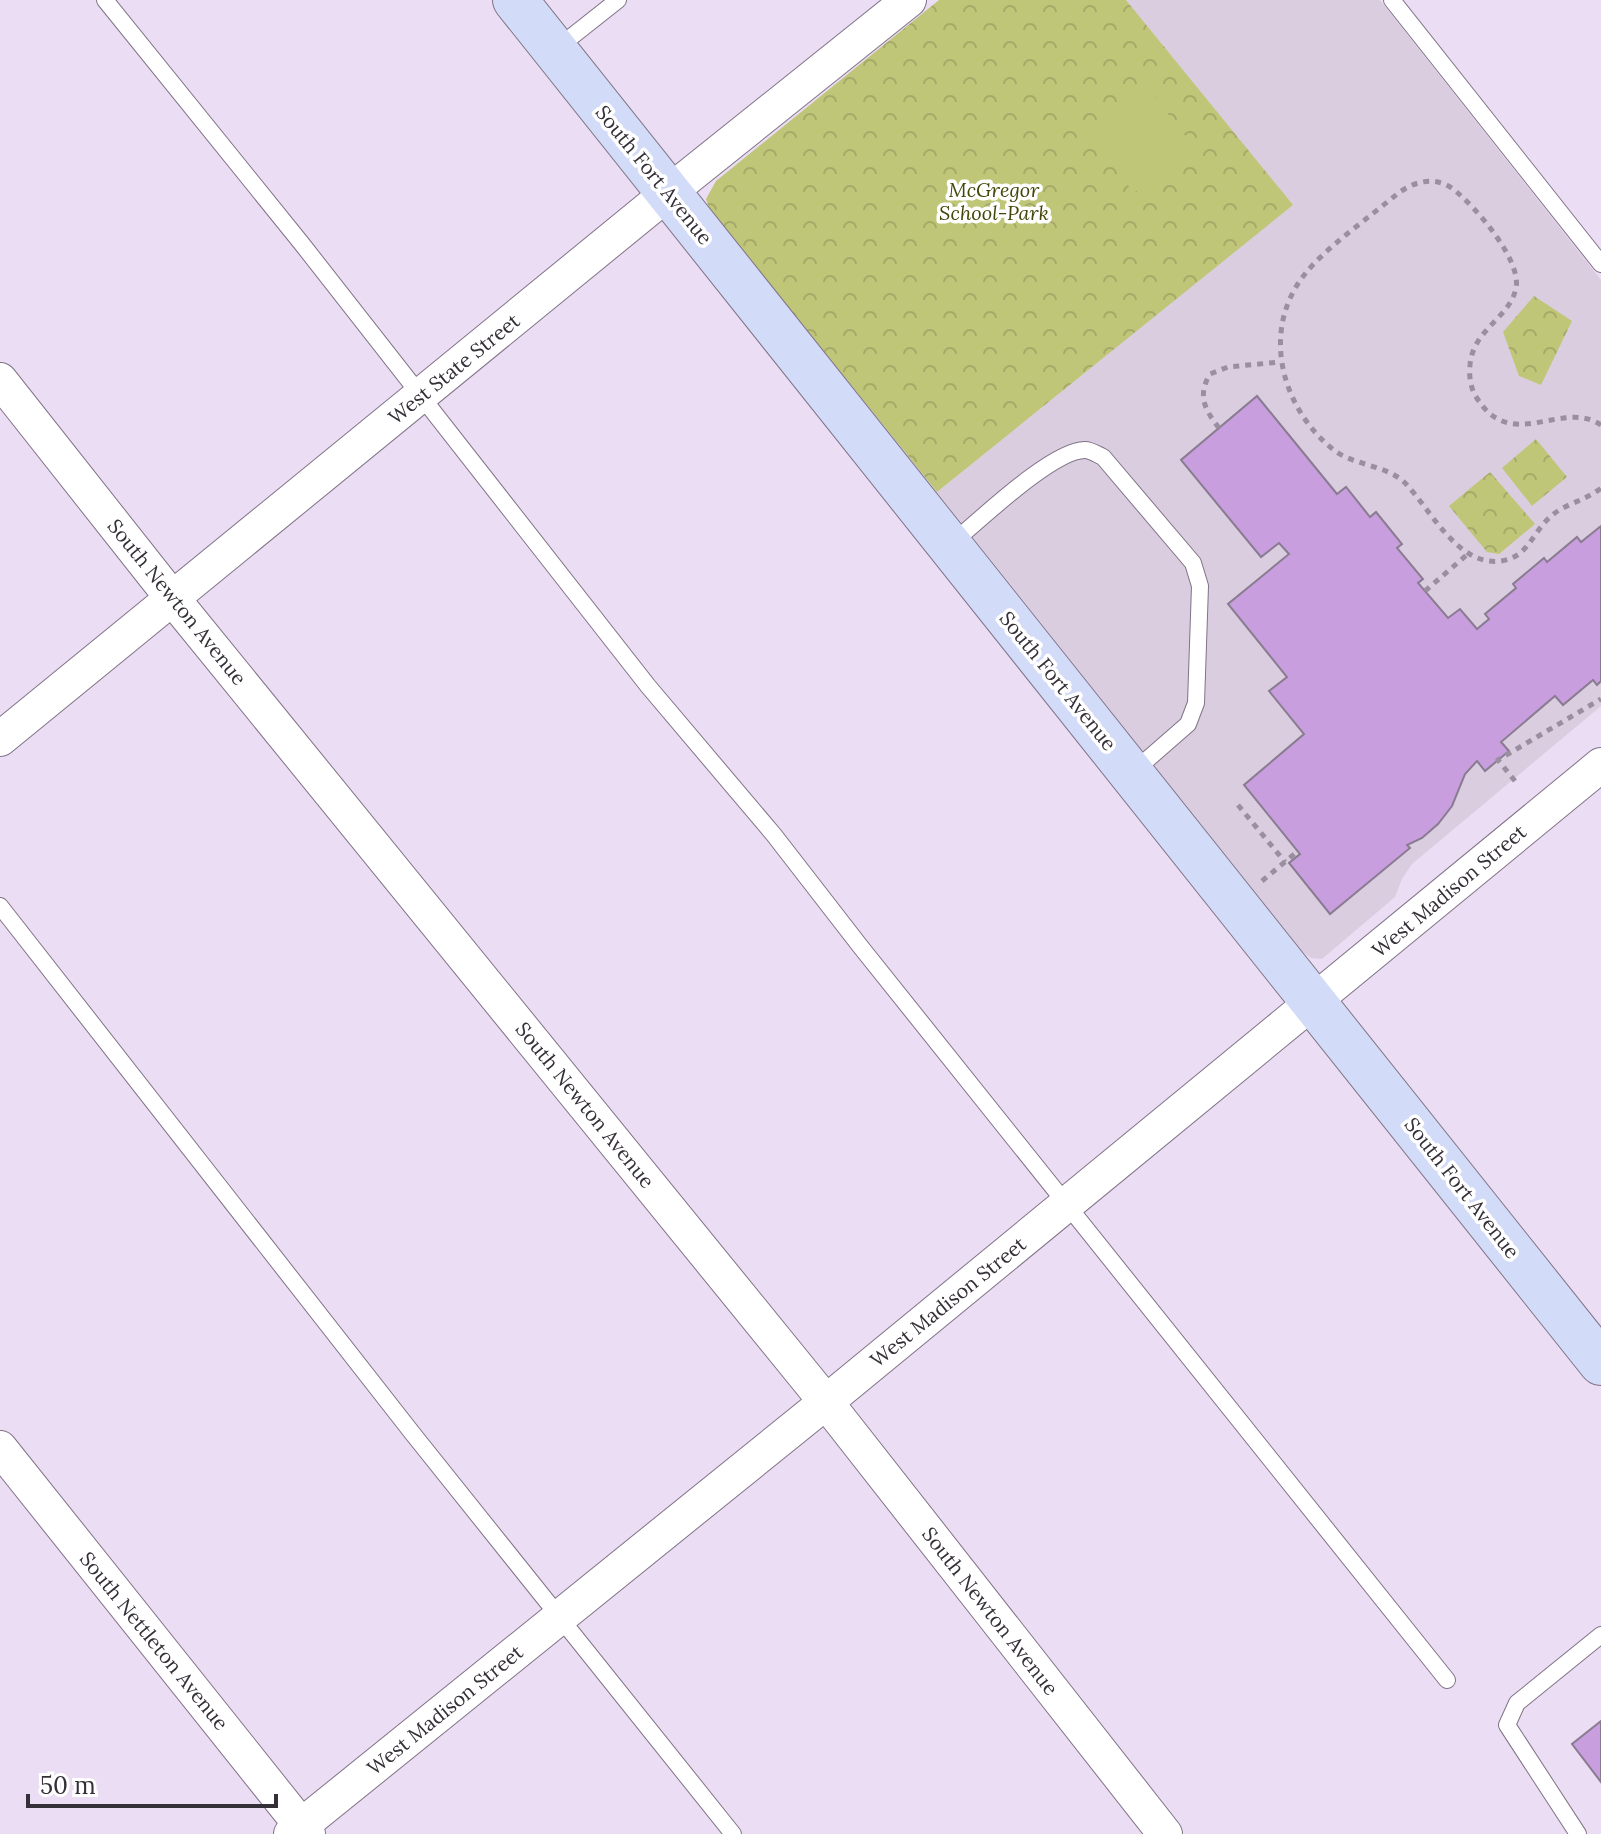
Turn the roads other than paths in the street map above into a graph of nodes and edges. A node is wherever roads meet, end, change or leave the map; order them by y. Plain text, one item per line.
1 (105, 0) edge
2 (515, 0) edge
3 (618, 0) edge
4 (909, 0) edge
5 (1392, 0) edge
6 (555, 50) junction
7 (668, 193) junction
8 (1601, 264) edge
9 (0, 380) edge
10 (421, 395) junction
11 (950, 545) junction
12 (173, 599) junction
13 (0, 739) edge
14 (1601, 765) edge
15 (1132, 773) junction
16 (0, 906) edge
17 (1315, 1003) junction
18 (1067, 1205) junction
19 (1601, 1363) edge
20 (826, 1402) junction
21 (0, 1448) edge
22 (561, 1616) junction
23 (1601, 1635) edge
24 (1447, 1680) dead end
25 (300, 1831) edge
26 (733, 1834) edge
27 (1165, 1834) edge
28 (1578, 1834) edge

1 - 10 lane
2 - 6 street, South Fort Avenue
3 - 6 lane
4 - 7 street, West State Street
5 - 8 lane
6 - 7 street, South Fort Avenue
7 - 10 street, West State Street
7 - 11 street, South Fort Avenue
9 - 12 street, South Newton Avenue
10 - 12 street, West State Street
10 - 18 lane
11 - 15 street, South Fort Avenue
11 - 15 lane
12 - 13 street, West State Street
12 - 20 street, South Newton Avenue
14 - 17 street, West Madison Street
15 - 17 street, South Fort Avenue
16 - 22 lane
17 - 18 street, West Madison Street
17 - 19 street, South Fort Avenue
18 - 20 street, West Madison Street
18 - 24 lane
20 - 22 street, West Madison Street
20 - 27 street, South Newton Avenue
21 - 25 street, South Nettleton Avenue
22 - 25 street, West Madison Street
22 - 26 lane
23 - 28 lane

